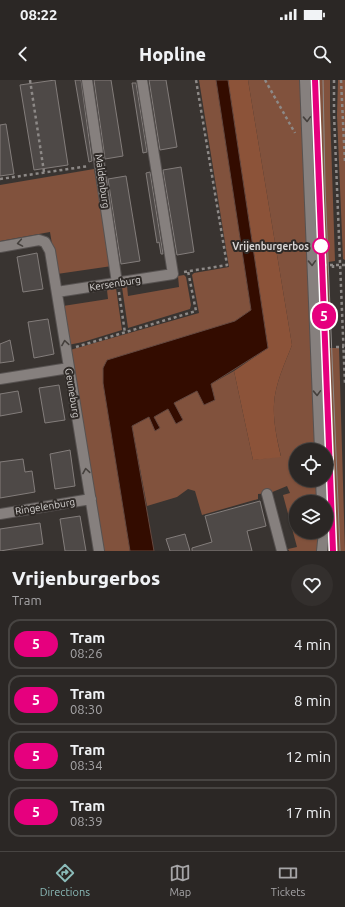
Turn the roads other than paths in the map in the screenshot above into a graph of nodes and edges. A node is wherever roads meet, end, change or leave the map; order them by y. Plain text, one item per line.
1 (87, 80) edge
2 (142, 80) edge
3 (306, 80) edge
4 (0, 247) edge
5 (117, 283) junction
6 (57, 292) junction
7 (69, 368) junction
8 (0, 379) edge
9 (320, 443) edge
10 (267, 494) dead end
11 (91, 499) junction
12 (0, 514) edge
13 (323, 539) edge
14 (99, 551) edge
15 (282, 551) edge
16 (322, 551) edge

1 - 5 street, Maldenburg
2 - 5 street, Kersenburg
3 -> 9 street
6 -> 4 street, Geuneburg
5 - 6 street, Kersenburg
7 -> 6 street, Geuneburg
7 - 8 street
11 -> 7 street, Geuneburg
10 - 15 street
11 - 12 street, Ringelenburg
11 - 14 street, Geuneburg
13 - 16 street

